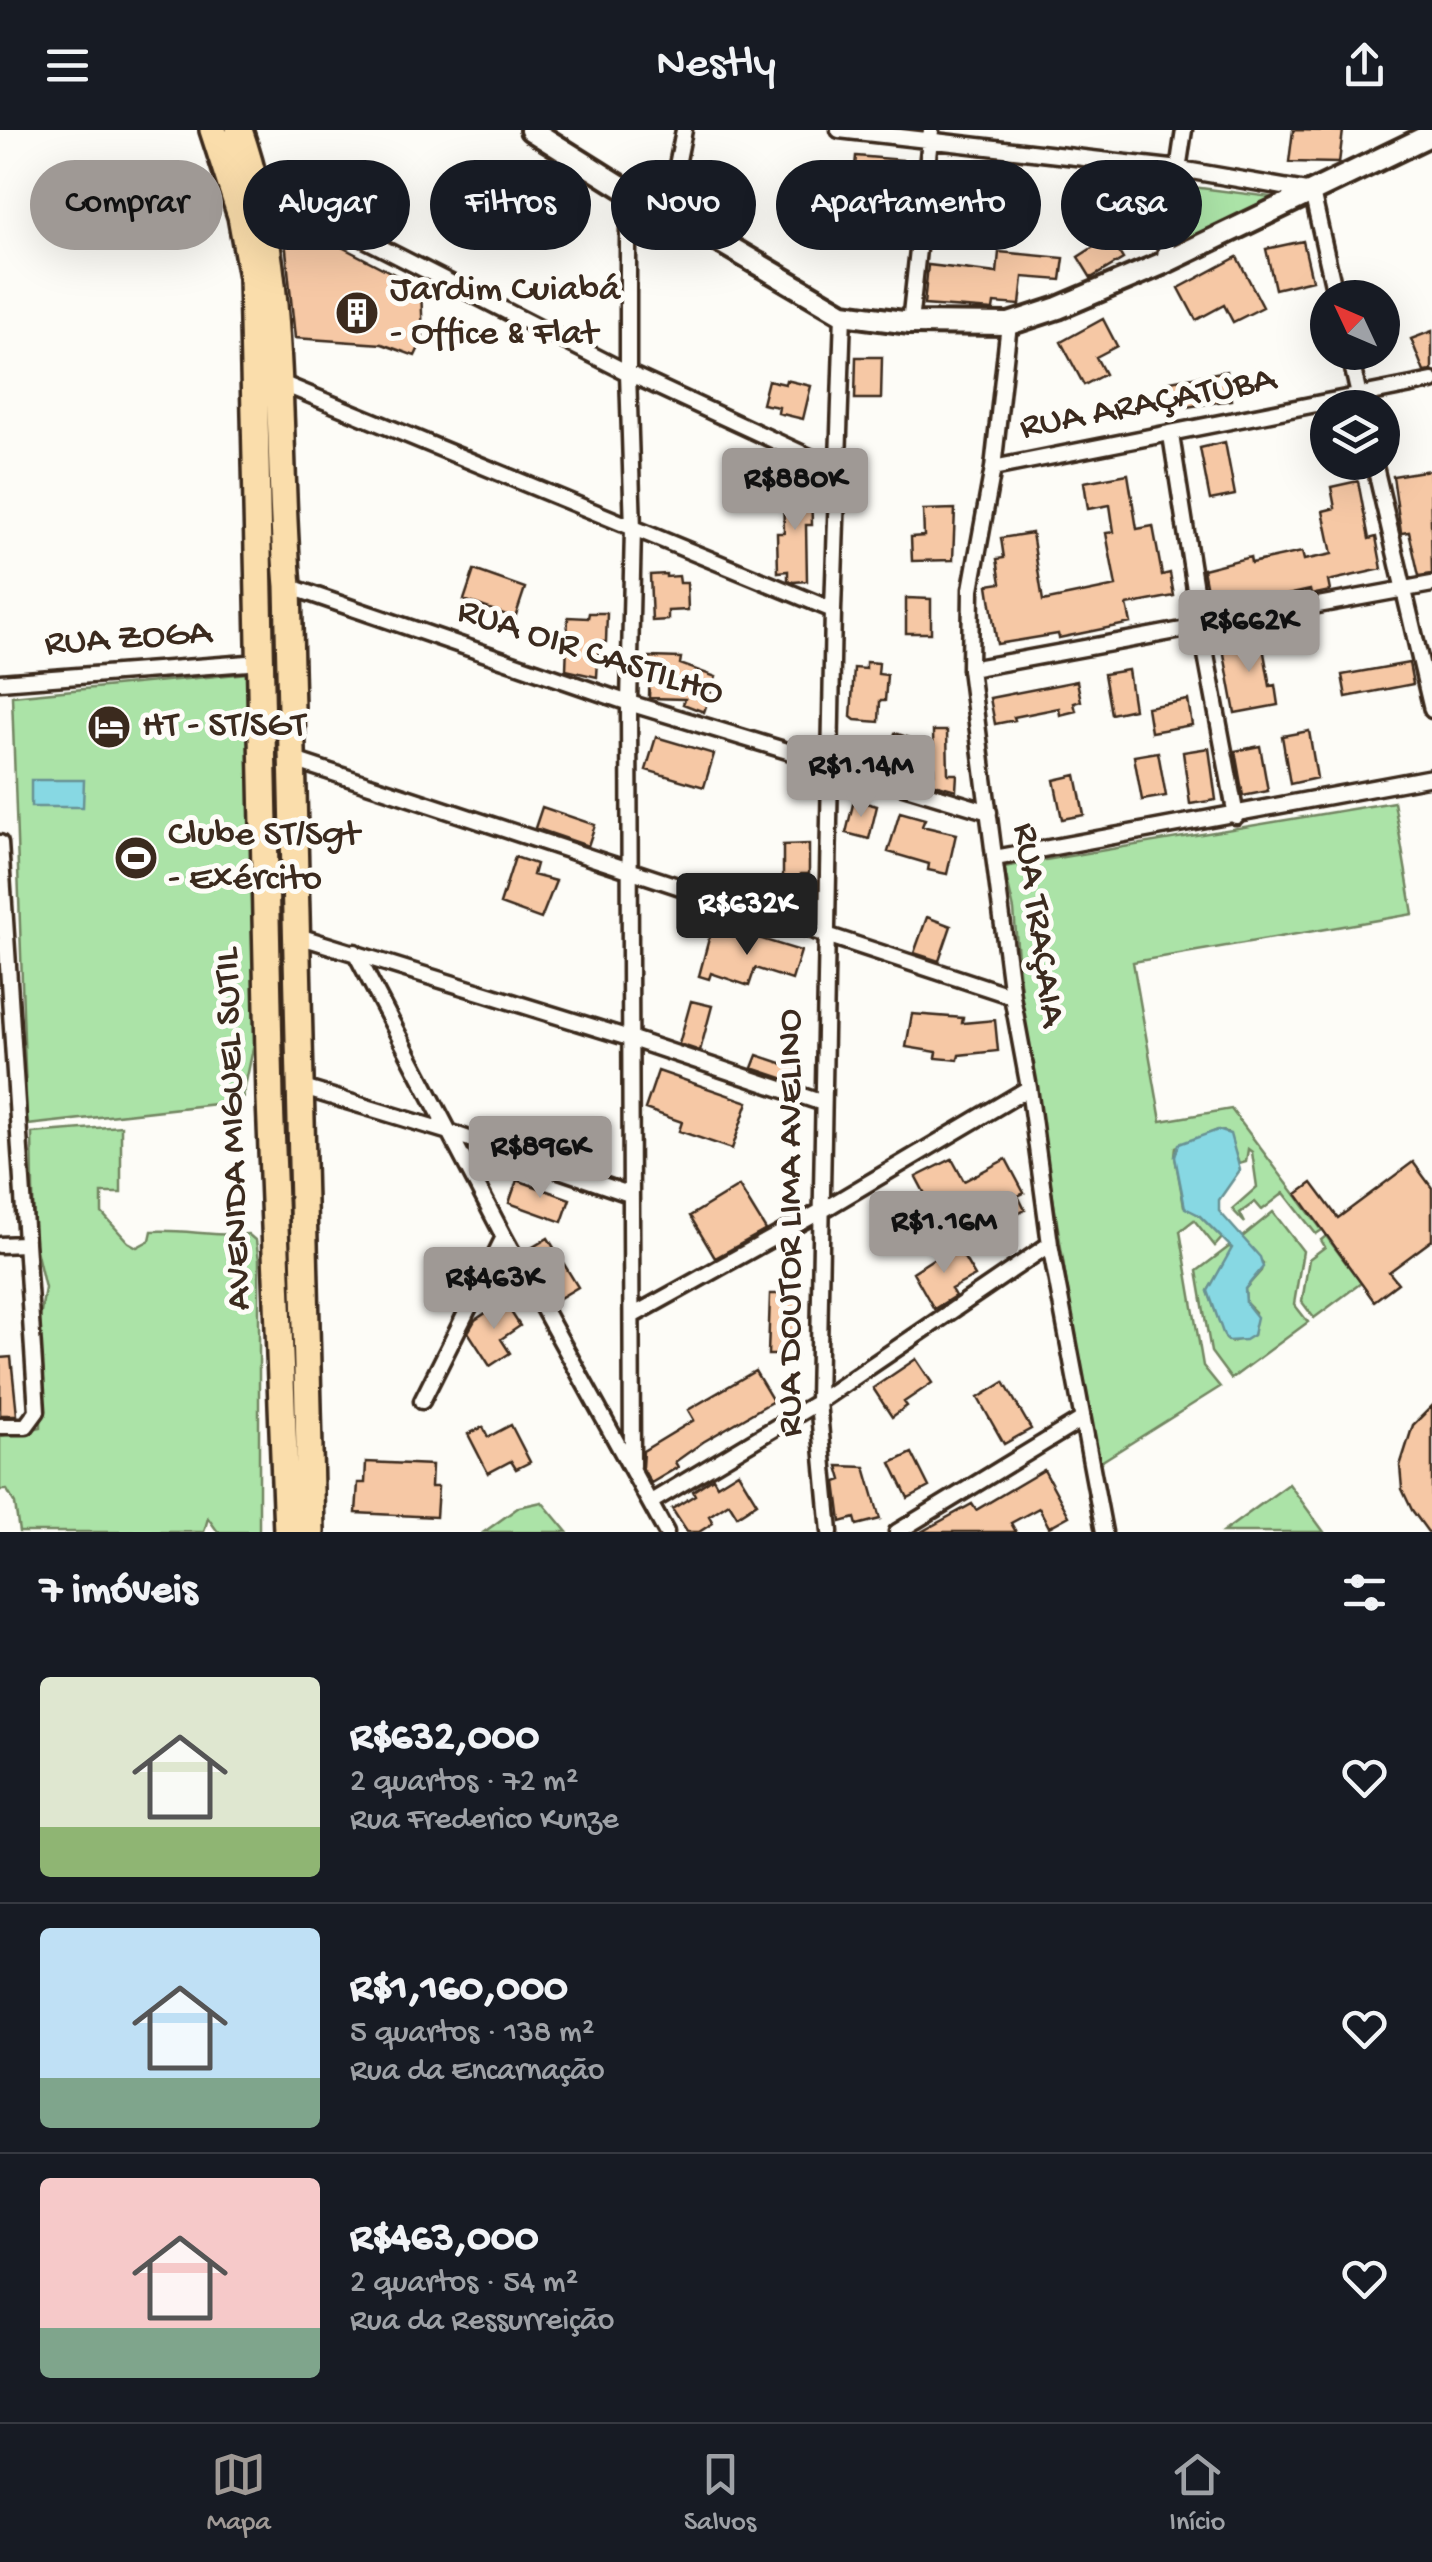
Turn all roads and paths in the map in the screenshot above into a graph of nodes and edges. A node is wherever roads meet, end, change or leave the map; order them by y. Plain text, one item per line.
1 (213, 130) edge
2 (239, 130) edge
3 (531, 130) edge
4 (684, 130) edge
5 (839, 130) edge
6 (1184, 130) edge
7 (1432, 134) edge
8 (930, 136) edge
9 (249, 160) edge
10 (678, 160) edge
11 (1106, 160) edge
12 (1181, 160) edge
13 (1202, 174) edge
14 (611, 180) edge
15 (1312, 192) junction
16 (268, 250) edge
17 (386, 250) edge
18 (628, 250) edge
19 (734, 250) edge
20 (1166, 250) edge
21 (1164, 263) junction
22 (1332, 280) edge
23 (842, 314) junction
24 (910, 323) junction
25 (1009, 324) junction
26 (628, 373) junction
27 (1432, 381) edge
28 (281, 383) junction
29 (1400, 390) edge
30 (1310, 411) edge
31 (1171, 435) junction
32 (994, 468) junction
33 (838, 470) junction
34 (1378, 480) edge
35 (632, 529) junction
36 (1432, 584) edge
37 (288, 586) junction
38 (1402, 591) junction
39 (833, 610) junction
40 (1200, 628) junction
41 (261, 662) junction
42 (970, 670) junction
43 (0, 682) edge
44 (629, 703) junction
45 (1432, 710) edge
46 (290, 759) junction
47 (832, 766) junction
48 (1432, 777) edge
49 (988, 812) junction
50 (1236, 816) junction
51 (0, 843) edge
52 (995, 858) junction
53 (631, 873) junction
54 (296, 936) junction
55 (829, 936) junction
56 (355, 952) junction
57 (4, 966) edge
58 (1012, 996) junction
59 (629, 1038) junction
60 (300, 1087) junction
61 (1029, 1088) junction
62 (823, 1103) junction
63 (449, 1132) junction
64 (629, 1194) junction
65 (823, 1210) junction
66 (504, 1237) junction
67 (0, 1244) edge
68 (24, 1244) junction
69 (1050, 1244) junction
70 (632, 1316) junction
71 (422, 1401) dead end
72 (818, 1402) junction
73 (1081, 1420) junction
74 (0, 1426) edge
75 (632, 1466) junction
76 (651, 1502) junction
77 (287, 1532) edge
78 (311, 1532) edge
79 (666, 1532) edge
80 (830, 1532) edge
81 (897, 1532) edge
82 (1104, 1532) edge

1 - 41 highway, AVENIDA MIGUEL SUTIL
2 - 9 highway, AVENIDA MIGUEL SUTIL
3 - 14 street
4 - 10 street
5 - 8 street
6 - 12 street
7 - 15 street
8 - 11 street
8 - 24 street
13 - 15 street
15 - 21 street
15 - 22 street
16 - 28 highway, AVENIDA MIGUEL SUTIL
17 - 26 street
18 - 26 street
19 - 23 street
20 - 21 street
21 - 25 street
23 - 24 street
23 - 33 street, RUA DOUTOR LIMA AVELINO
24 - 25 street
25 - 32 street, RUA TRAÇAIA
26 - 33 street
26 - 35 street
27 - 29 street, RUA ARAÇATUBA
28 - 35 street
28 - 37 highway, AVENIDA MIGUEL SUTIL
30 - 31 street, RUA ARAÇATUBA
31 - 32 street, RUA ARAÇATUBA
31 - 40 street
32 - 42 street, RUA TRAÇAIA
33 - 39 street, RUA DOUTOR LIMA AVELINO
34 - 38 street
35 - 39 street
35 - 44 street
36 - 38 street
37 - 44 street, RUA OIR CASTILHO
37 - 46 highway, AVENIDA MIGUEL SUTIL
38 - 40 street
38 - 45 street
39 - 47 street, RUA DOUTOR LIMA AVELINO
40 - 42 street
40 - 50 street
41 - 43 street, RUA ZOGA
41 - 77 highway, AVENIDA MIGUEL SUTIL
42 - 49 street, RUA TRAÇAIA
44 - 47 street, RUA OIR CASTILHO
44 - 53 street
46 - 53 street
46 - 54 highway, AVENIDA MIGUEL SUTIL
47 - 49 street, RUA OIR CASTILHO
47 - 55 street, RUA DOUTOR LIMA AVELINO
48 - 50 street
49 - 52 street, RUA TRAÇAIA
50 - 52 street
51 - 57 street
52 - 58 street, RUA TRAÇAIA
53 - 55 street
53 - 59 street
54 - 56 street
54 - 60 highway, AVENIDA MIGUEL SUTIL
55 - 58 street
55 - 62 street, RUA DOUTOR LIMA AVELINO
56 - 59 street
56 - 63 street
57 - 68 street
58 - 61 street, RUA TRAÇAIA
59 - 62 street
59 - 64 street
60 - 63 street
60 - 78 highway, AVENIDA MIGUEL SUTIL
61 - 65 street
61 - 69 street, RUA TRAÇAIA
62 - 65 street, RUA DOUTOR LIMA AVELINO
63 - 64 street
63 - 66 street
64 - 70 street
65 - 70 street
65 - 72 street, RUA DOUTOR LIMA AVELINO
66 - 71 street
66 - 75 street
67 - 68 street
68 - 74 street
69 - 72 street
69 - 73 street, RUA TRAÇAIA
70 - 75 street
72 - 76 street
72 - 80 street, RUA DOUTOR LIMA AVELINO
73 - 81 street
73 - 82 street, RUA TRAÇAIA
75 - 76 street
76 - 79 street

